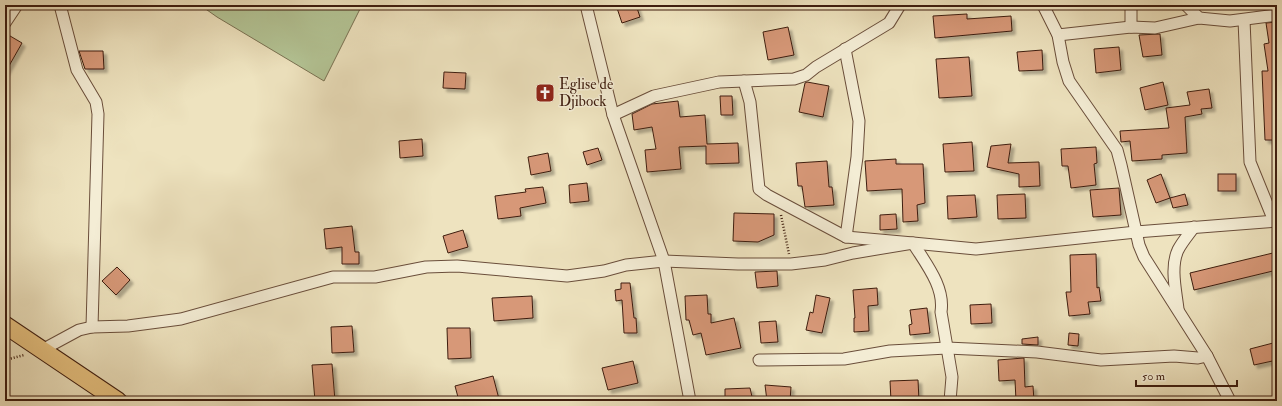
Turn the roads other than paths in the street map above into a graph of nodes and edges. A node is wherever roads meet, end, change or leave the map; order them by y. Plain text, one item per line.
1 (17, 5) edge
2 (60, 5) edge
3 (586, 5) edge
4 (900, 5) edge
5 (1043, 5) edge
6 (1131, 5) edge
7 (1186, 5) edge
8 (1277, 15) edge
9 (1199, 18) junction
10 (1244, 20) junction
11 (5, 24) edge
12 (1131, 27) junction
13 (1058, 35) junction
14 (845, 49) junction
15 (744, 81) junction
16 (613, 115) junction
17 (1275, 221) edge
18 (1194, 227) junction
19 (1136, 232) junction
20 (846, 238) junction
21 (913, 243) junction
22 (664, 261) junction
23 (1178, 311) junction
24 (5, 325) edge
25 (92, 327) junction
26 (947, 348) junction
27 (42, 350) junction
28 (1207, 356) junction
29 (759, 360) dead end
30 (118, 401) edge
31 (690, 401) edge
32 (950, 401) edge
33 (1230, 401) edge

1 - 11 street
2 - 25 street
3 - 16 street
4 - 14 street
5 - 13 street
6 - 12 street
7 - 9 street
8 - 10 street
9 - 10 street
9 - 12 street
10 - 17 street
12 - 13 street
13 - 19 street
14 - 15 street
14 - 20 street
15 - 16 street
15 - 20 street
16 - 22 street
17 - 18 street
18 - 19 street
18 - 23 street
19 - 21 street
19 - 23 street
20 - 21 street
21 - 22 street
21 - 26 street
22 - 25 street
22 - 31 street
23 - 28 street
24 - 27 main road
25 - 27 street
26 - 28 street
26 - 29 street
26 - 32 street
27 - 30 main road
28 - 33 street

